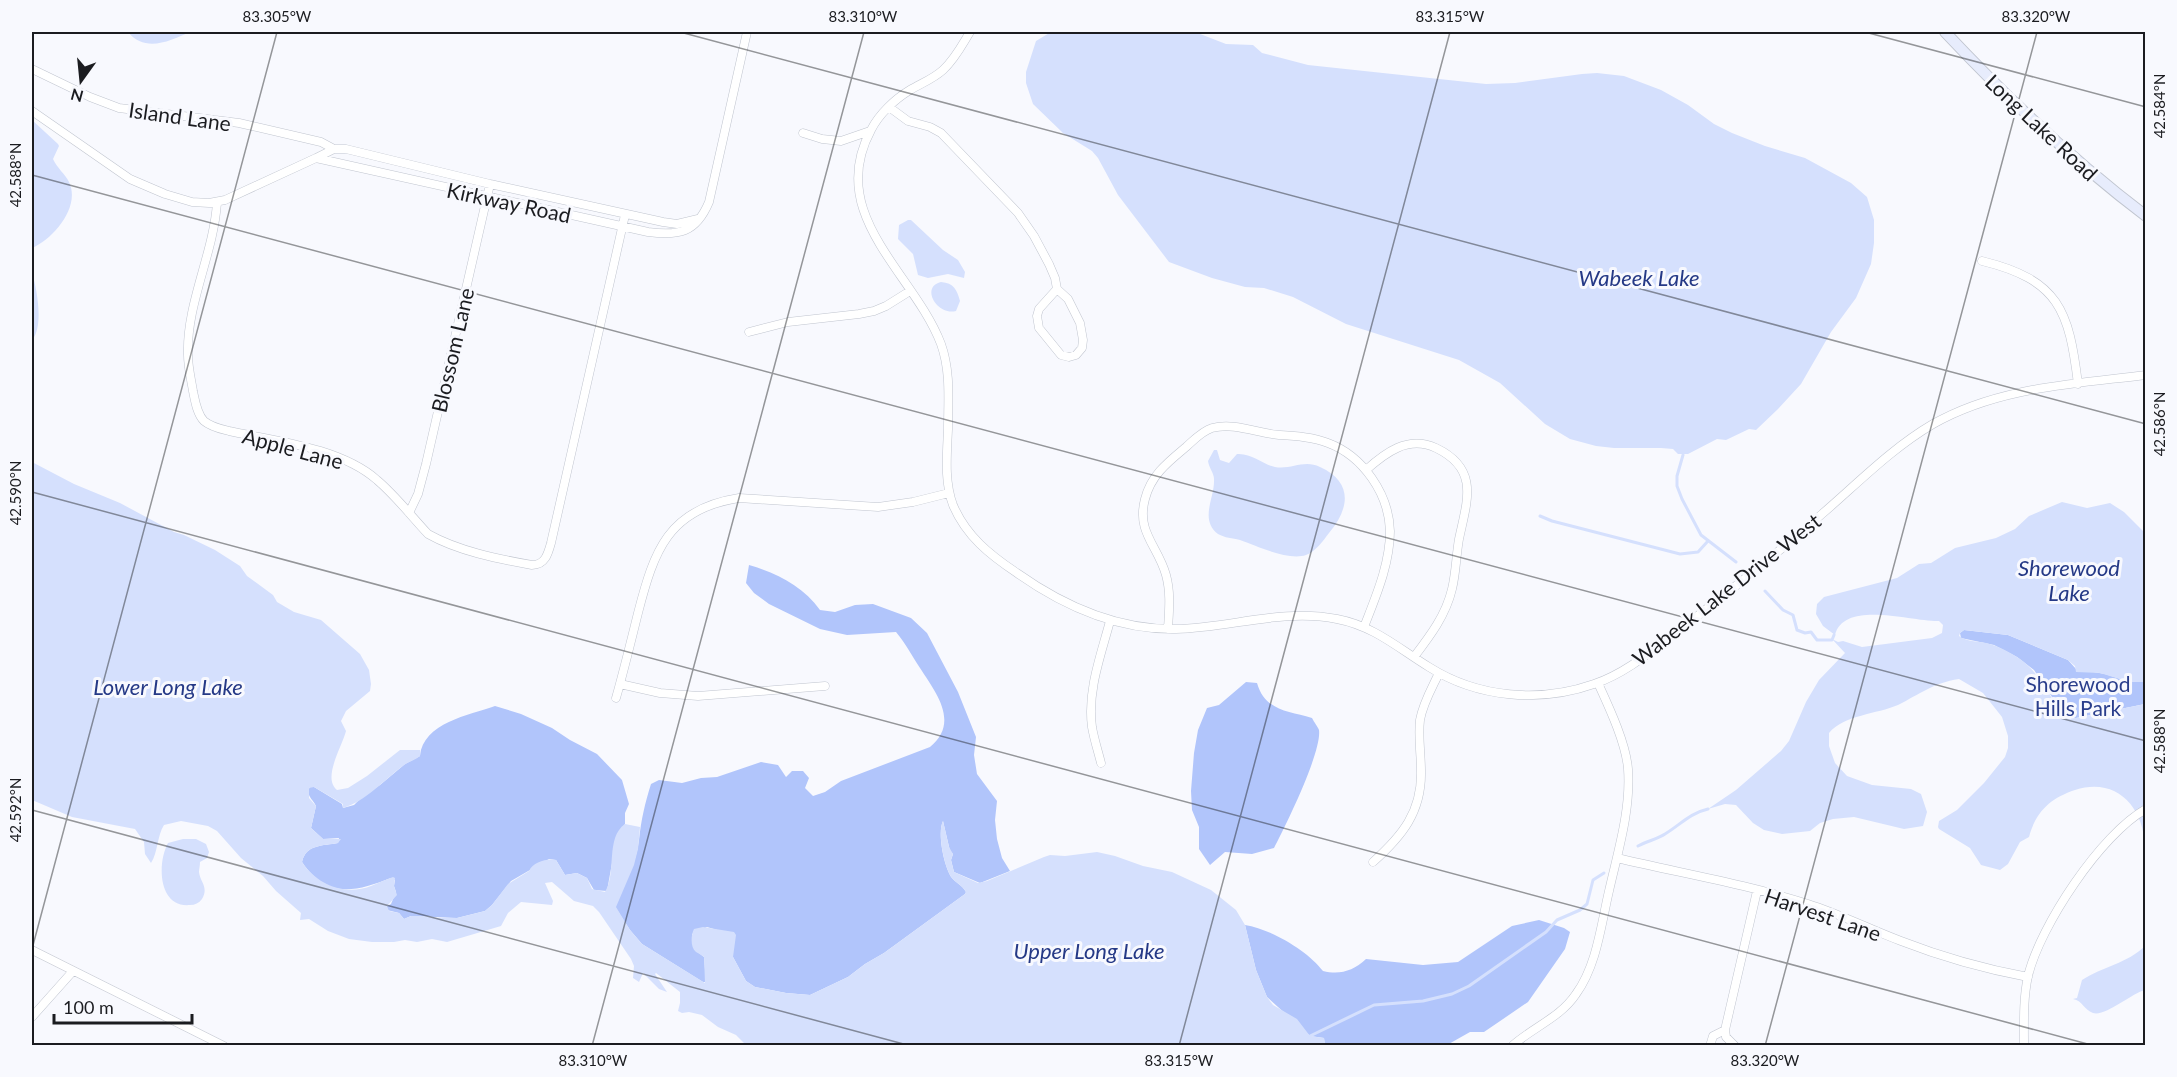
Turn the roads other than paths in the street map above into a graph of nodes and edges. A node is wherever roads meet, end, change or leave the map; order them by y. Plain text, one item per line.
1 (747, 32) edge
2 (970, 32) edge
3 (1945, 32) edge
4 (32, 69) edge
5 (889, 107) junction
6 (32, 111) edge
7 (870, 131) junction
8 (803, 133) dead end
9 (334, 149) junction
10 (316, 158) junction
11 (490, 184) junction
12 (486, 198) junction
13 (217, 202) junction
14 (625, 215) junction
15 (2145, 216) edge
16 (698, 219) junction
17 (622, 226) junction
18 (1982, 261) dead end
19 (1057, 288) junction
20 (910, 291) junction
21 (749, 332) dead end
22 (2145, 375) edge
23 (2078, 384) junction
24 (1366, 470) junction
25 (949, 493) junction
26 (409, 513) junction
27 (1110, 621) junction
28 (1364, 627) junction
29 (1168, 629) junction
30 (1414, 657) junction
31 (1439, 673) junction
32 (1598, 683) junction
33 (620, 684) junction
34 (825, 686) dead end
35 (616, 698) dead end
36 (1101, 764) dead end
37 (2145, 809) edge
38 (1617, 858) junction
39 (1373, 862) dead end
40 (1757, 891) junction
41 (32, 950) edge
42 (73, 971) junction
43 (2028, 977) junction
44 (32, 1017) edge
45 (1725, 1029) junction
46 (224, 1046) edge
47 (1512, 1046) edge
48 (1710, 1046) edge
49 (1735, 1046) edge
50 (2024, 1046) edge

1 - 16 street
2 - 5 street
3 - 15 main road, Long Lake Road
4 - 9 street, Island Lane
5 - 7 street
5 - 19 street
6 - 13 street
7 - 8 street
7 - 20 street
9 - 10 street
9 - 11 street, Kirkway Road
10 - 12 street, Kirkway Road
10 - 13 street
11 - 12 street, Blossom Lane
11 - 14 street, Kirkway Road
12 - 17 street, Kirkway Road
12 - 26 street, Blossom Lane
13 - 26 street, Apple Lane
14 - 16 street, Kirkway Road
14 - 17 street, Apple Lane
16 - 17 street, Kirkway Road
17 - 26 street, Apple Lane
18 - 23 street
19 - 19 street
20 - 21 street
20 - 25 street
22 - 23 street, Wabeek Lake Drive West
23 - 32 street, Wabeek Lake Drive West
24 - 28 street
24 - 29 street
24 - 30 street
25 - 27 street, Wabeek Lake Drive West
25 - 33 street
27 - 29 street, Wabeek Lake Drive West
27 - 36 street
28 - 29 street, Wabeek Lake Drive West
28 - 30 street, Wabeek Lake Drive West
30 - 31 street, Wabeek Lake Drive West
31 - 32 street, Wabeek Lake Drive West
31 - 39 street
32 - 38 street
33 - 34 street
33 - 35 street
37 - 43 street
38 - 40 street, Harvest Lane
38 - 47 street
40 - 43 street, Harvest Lane
40 - 45 street
41 - 42 street
42 - 44 street
42 - 46 street
43 - 50 street
45 - 48 street
45 - 49 street

